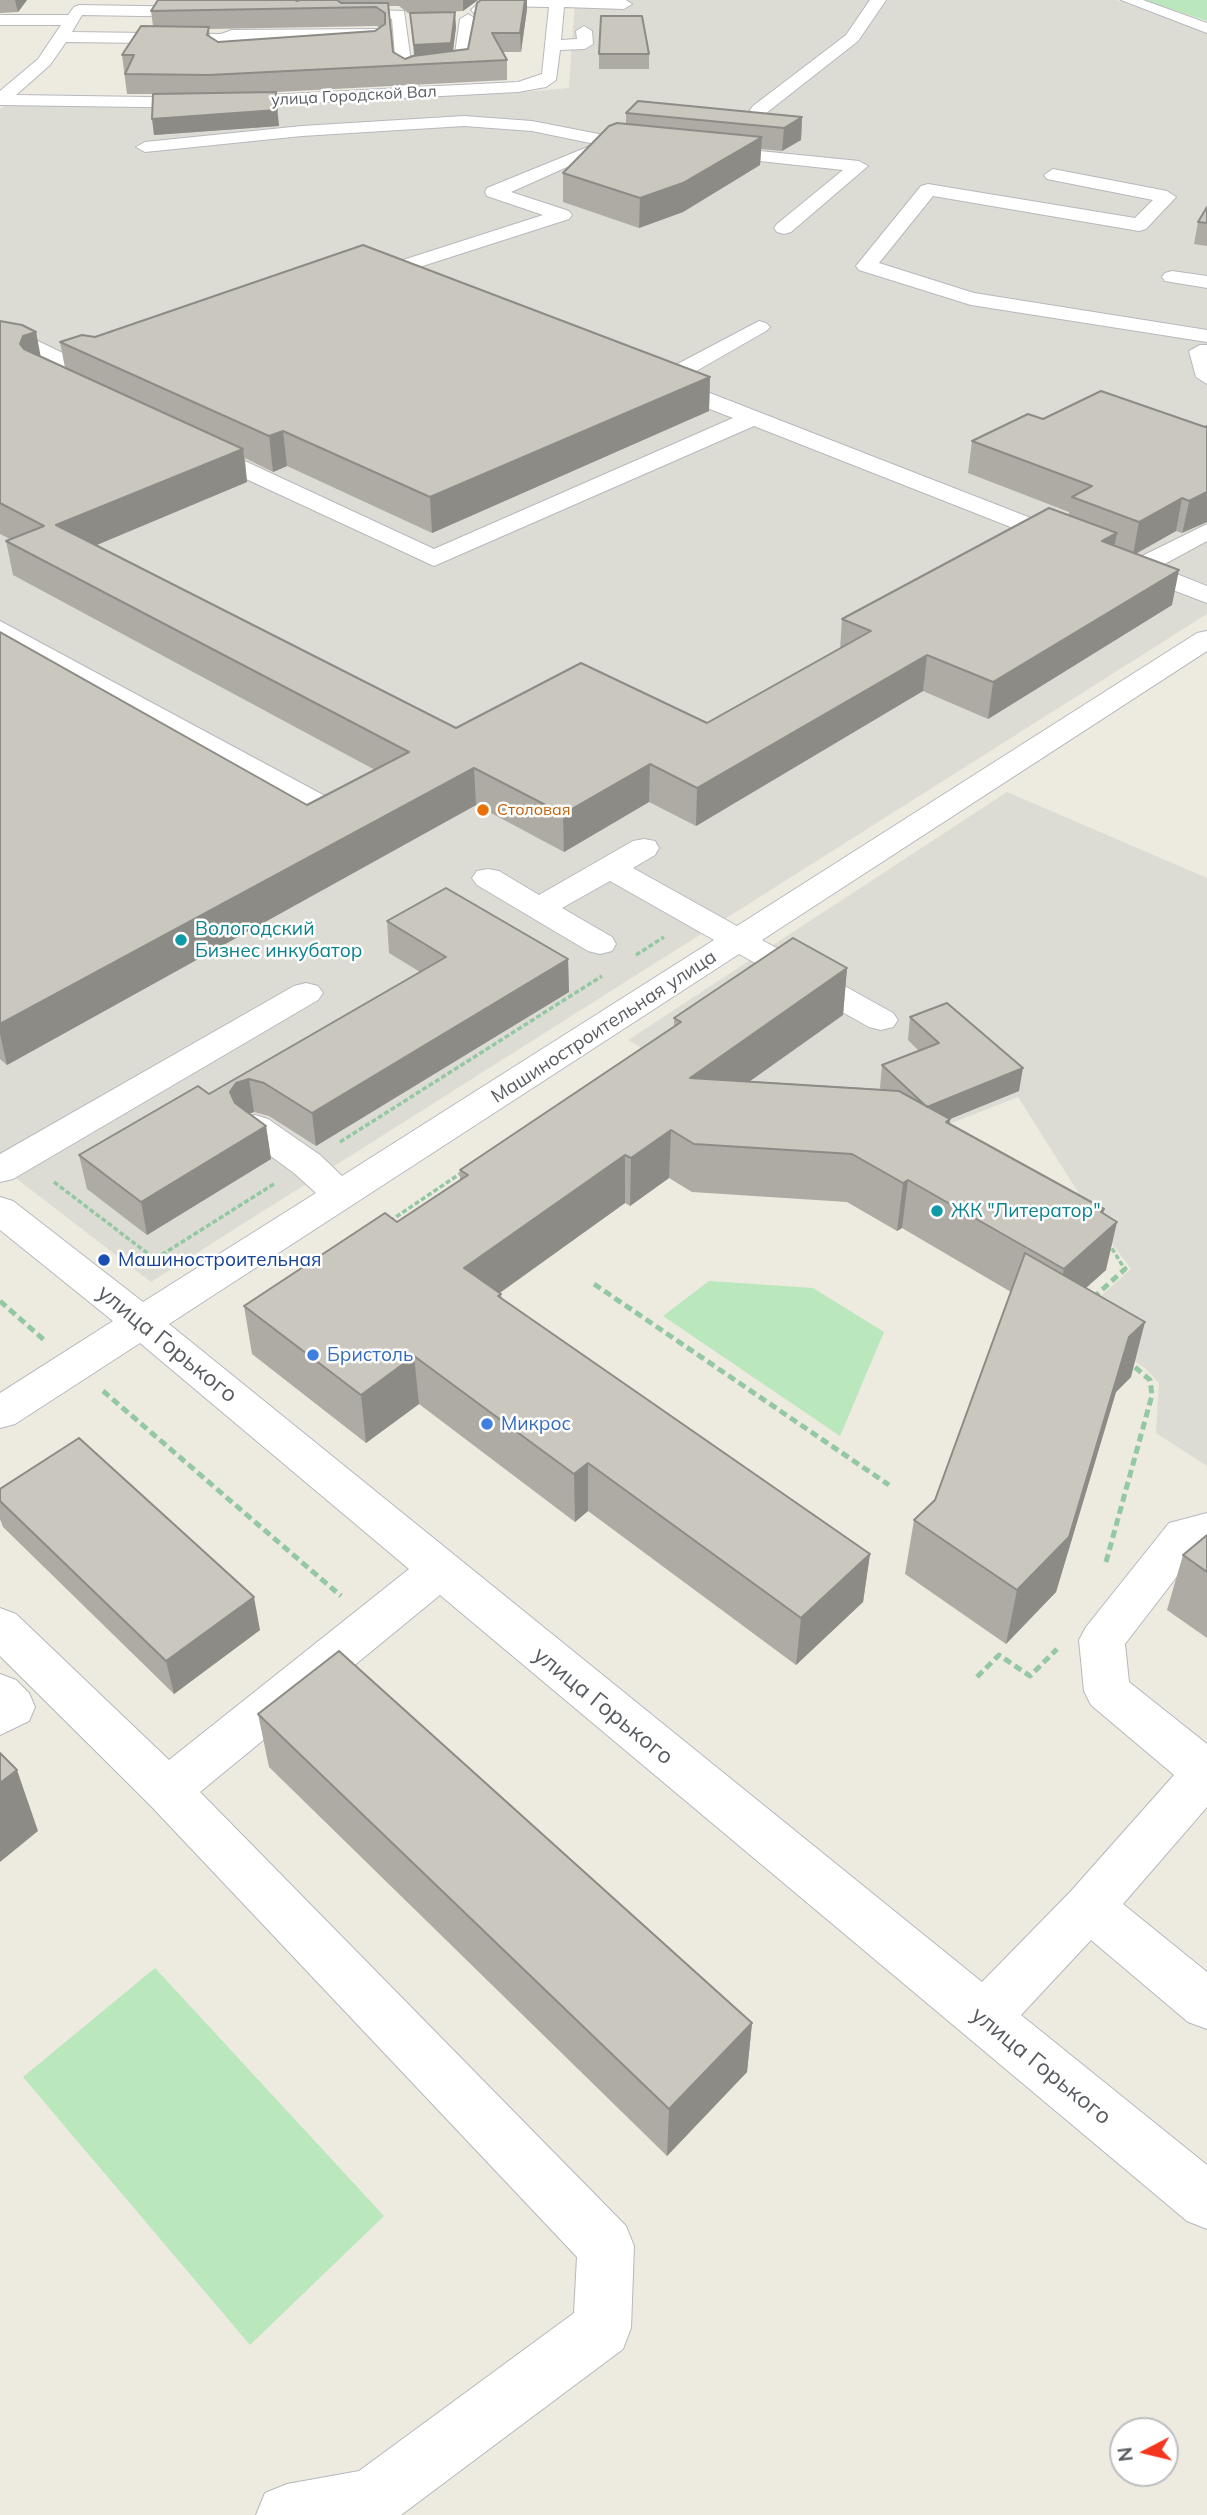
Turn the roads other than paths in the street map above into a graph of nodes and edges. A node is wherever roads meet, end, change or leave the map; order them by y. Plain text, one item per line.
1 (557, 0) edge
2 (878, 0) edge
3 (1129, 0) edge
4 (624, 4) dead end
5 (217, 8) edge
6 (79, 10) edge
7 (323, 13) edge
8 (0, 20) edge
9 (1207, 28) edge
10 (61, 37) junction
11 (147, 38) junction
12 (195, 39) junction
13 (585, 43) dead end
14 (553, 44) junction
15 (233, 45) junction
16 (140, 59) edge
17 (397, 69) junction
18 (23, 82) junction
19 (46, 82) dead end
20 (413, 93) junction
21 (0, 100) edge
22 (759, 110) edge
23 (145, 147) dead end
24 (695, 150) edge
25 (1053, 175) dead end
26 (784, 228) dead end
27 (1172, 277) dead end
28 (1207, 282) edge
29 (420, 288) edge
30 (760, 327) dead end
31 (1038, 328) dead end
32 (4, 333) edge
33 (1205, 346) edge
34 (93, 355) edge
35 (636, 372) edge
36 (1207, 377) edge
37 (661, 382) junction
38 (753, 418) junction
39 (175, 437) edge
40 (1207, 531) edge
41 (1138, 568) junction
42 (1207, 595) edge
43 (0, 628) edge
44 (1207, 639) edge
45 (327, 809) edge
46 (643, 848) dead end
47 (610, 868) junction
48 (488, 878) dead end
49 (538, 908) junction
50 (740, 939) junction
51 (603, 959) road end
52 (306, 993) dead end
53 (881, 1020) dead end
54 (255, 1127) edge
55 (11, 1164) edge
56 (341, 1195) junction
57 (0, 1210) edge
58 (142, 1323) junction
59 (0, 1413) edge
60 (1207, 1530) edge
61 (439, 1570) junction
62 (0, 1627) edge
63 (0, 1694) edge
64 (0, 1715) edge
65 (1207, 1772) edge
66 (167, 1790) junction
67 (1089, 1907) junction
68 (1207, 2004) edge
69 (983, 2018) junction
70 (1207, 2202) edge
71 (287, 2515) edge

1 - 4 street
1 - 14 street
1 - 17 street
2 - 22 street
3 - 9 street
5 - 6 street
5 - 12 street
6 - 8 street
6 - 10 street
7 - 17 street
10 - 11 street
10 - 18 street
11 - 12 street
11 - 16 street
12 - 15 street
13 - 14 street
14 - 20 street, улица Городской Вал
15 - 15 street
17 - 20 street
18 - 19 street
18 - 21 street
20 - 21 street, улица Городской Вал
23 - 29 street
24 - 26 street
25 - 33 street
27 - 28 street
30 - 37 street
31 - 33 street
32 - 34 street
33 - 36 street
35 - 37 street
37 - 38 street
38 - 39 street
38 - 41 street
40 - 41 street
41 - 42 street
43 - 45 street
44 - 50 street, Машиностроительная улица
46 - 47 street
47 - 49 street
47 - 50 street
48 - 49 street
49 - 51 street
50 - 53 street
50 - 56 street, Машиностроительная улица
52 - 55 street
54 - 56 street
56 - 58 street, Машиностроительная улица
57 - 58 street, улица Горького
58 - 59 street, Машиностроительная улица
58 - 61 street, улица Горького
60 - 65 street
61 - 66 street
61 - 69 street, улица Горького
62 - 66 street
63 - 64 street
65 - 67 street
66 - 71 street
67 - 68 street
67 - 69 street
69 - 70 street, улица Горького

